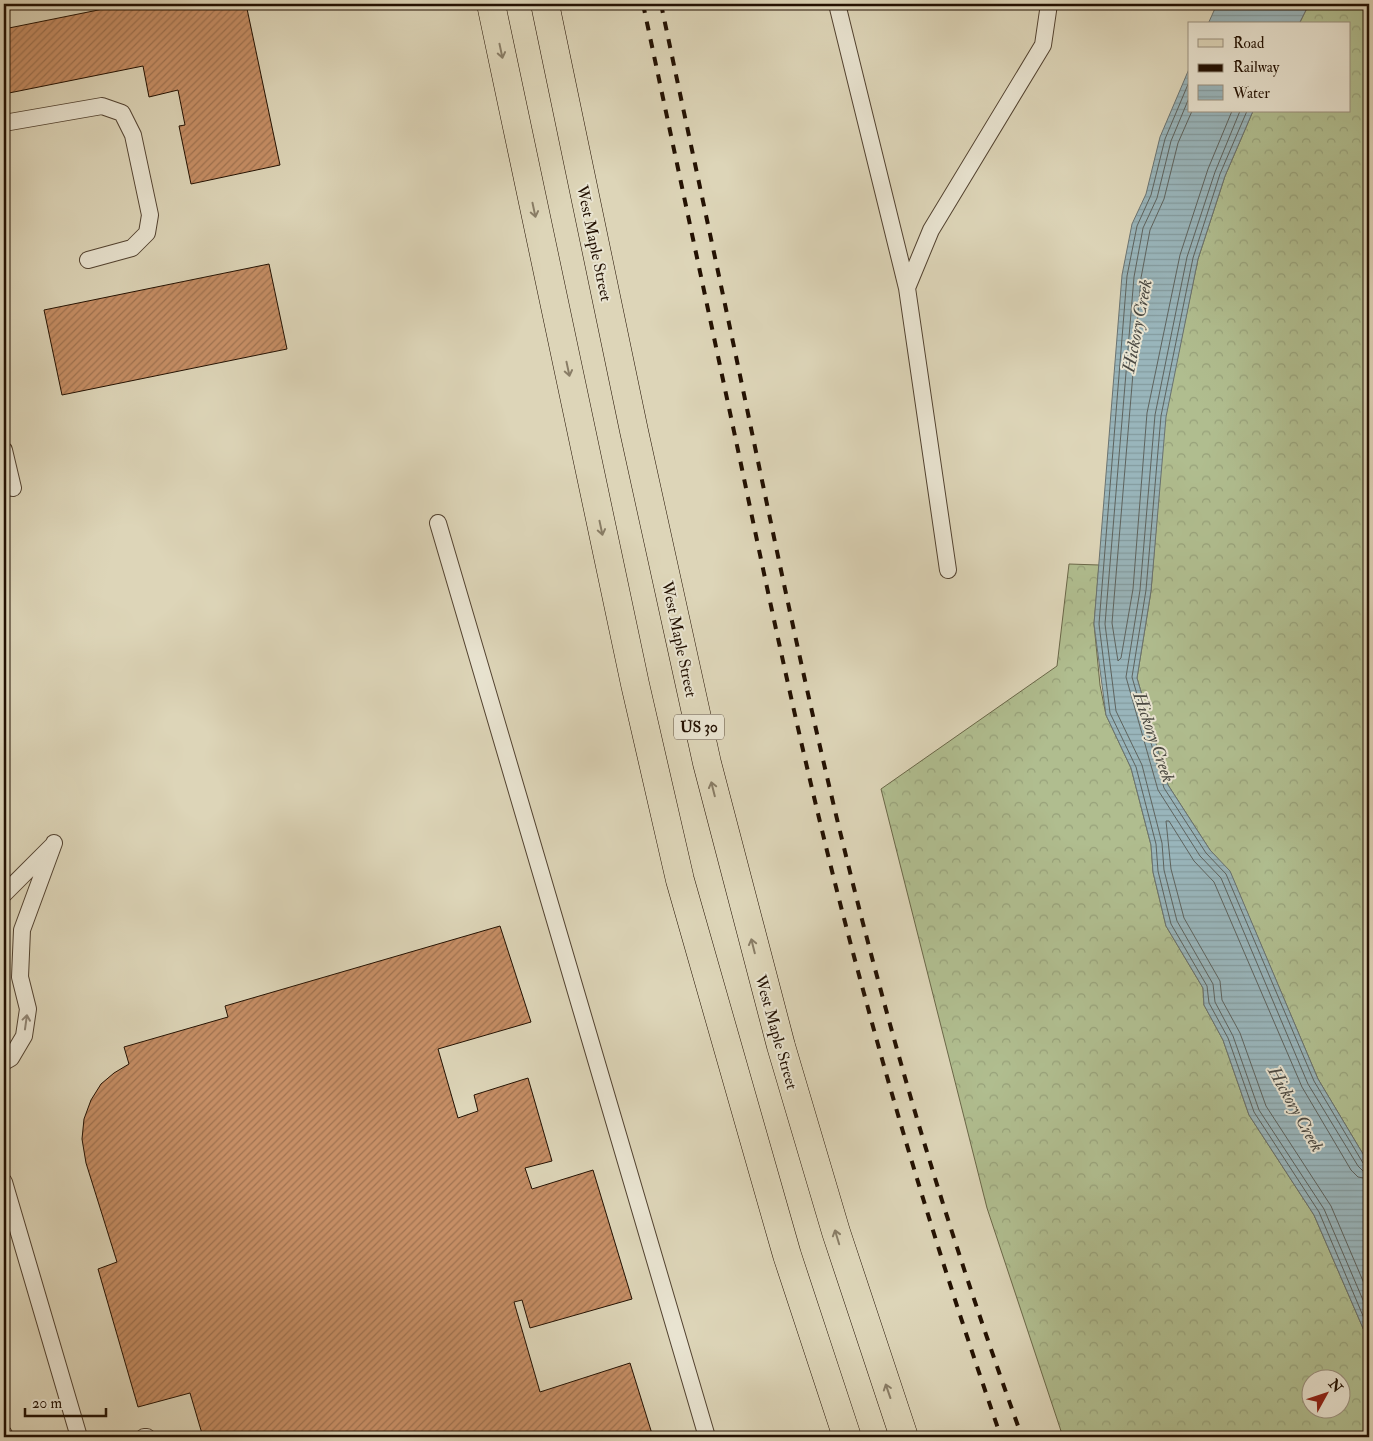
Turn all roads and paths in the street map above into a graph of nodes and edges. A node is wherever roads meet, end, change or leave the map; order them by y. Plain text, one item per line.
1 (490, 4) edge
2 (545, 4) edge
3 (837, 4) edge
4 (1049, 4) edge
5 (4, 123) edge
6 (88, 260) dead end
7 (907, 288) junction
8 (4, 450) edge
9 (13, 488) dead end
10 (438, 523) dead end
11 (948, 570) dead end
12 (4, 894) edge
13 (4, 1062) edge
14 (4, 1182) edge
15 (4, 1434) edge
16 (5, 1437) edge
17 (79, 1437) edge
18 (707, 1437) edge
19 (847, 1437) edge
20 (904, 1437) edge

1 -> 19 main road
20 -> 2 main road, West Maple Street / US 30
3 - 7 lane
4 - 7 lane
5 - 6 lane
7 - 11 lane
8 - 9 lane
10 - 18 lane
13 -> 12 lane
14 - 17 lane
15 - 16 lane

